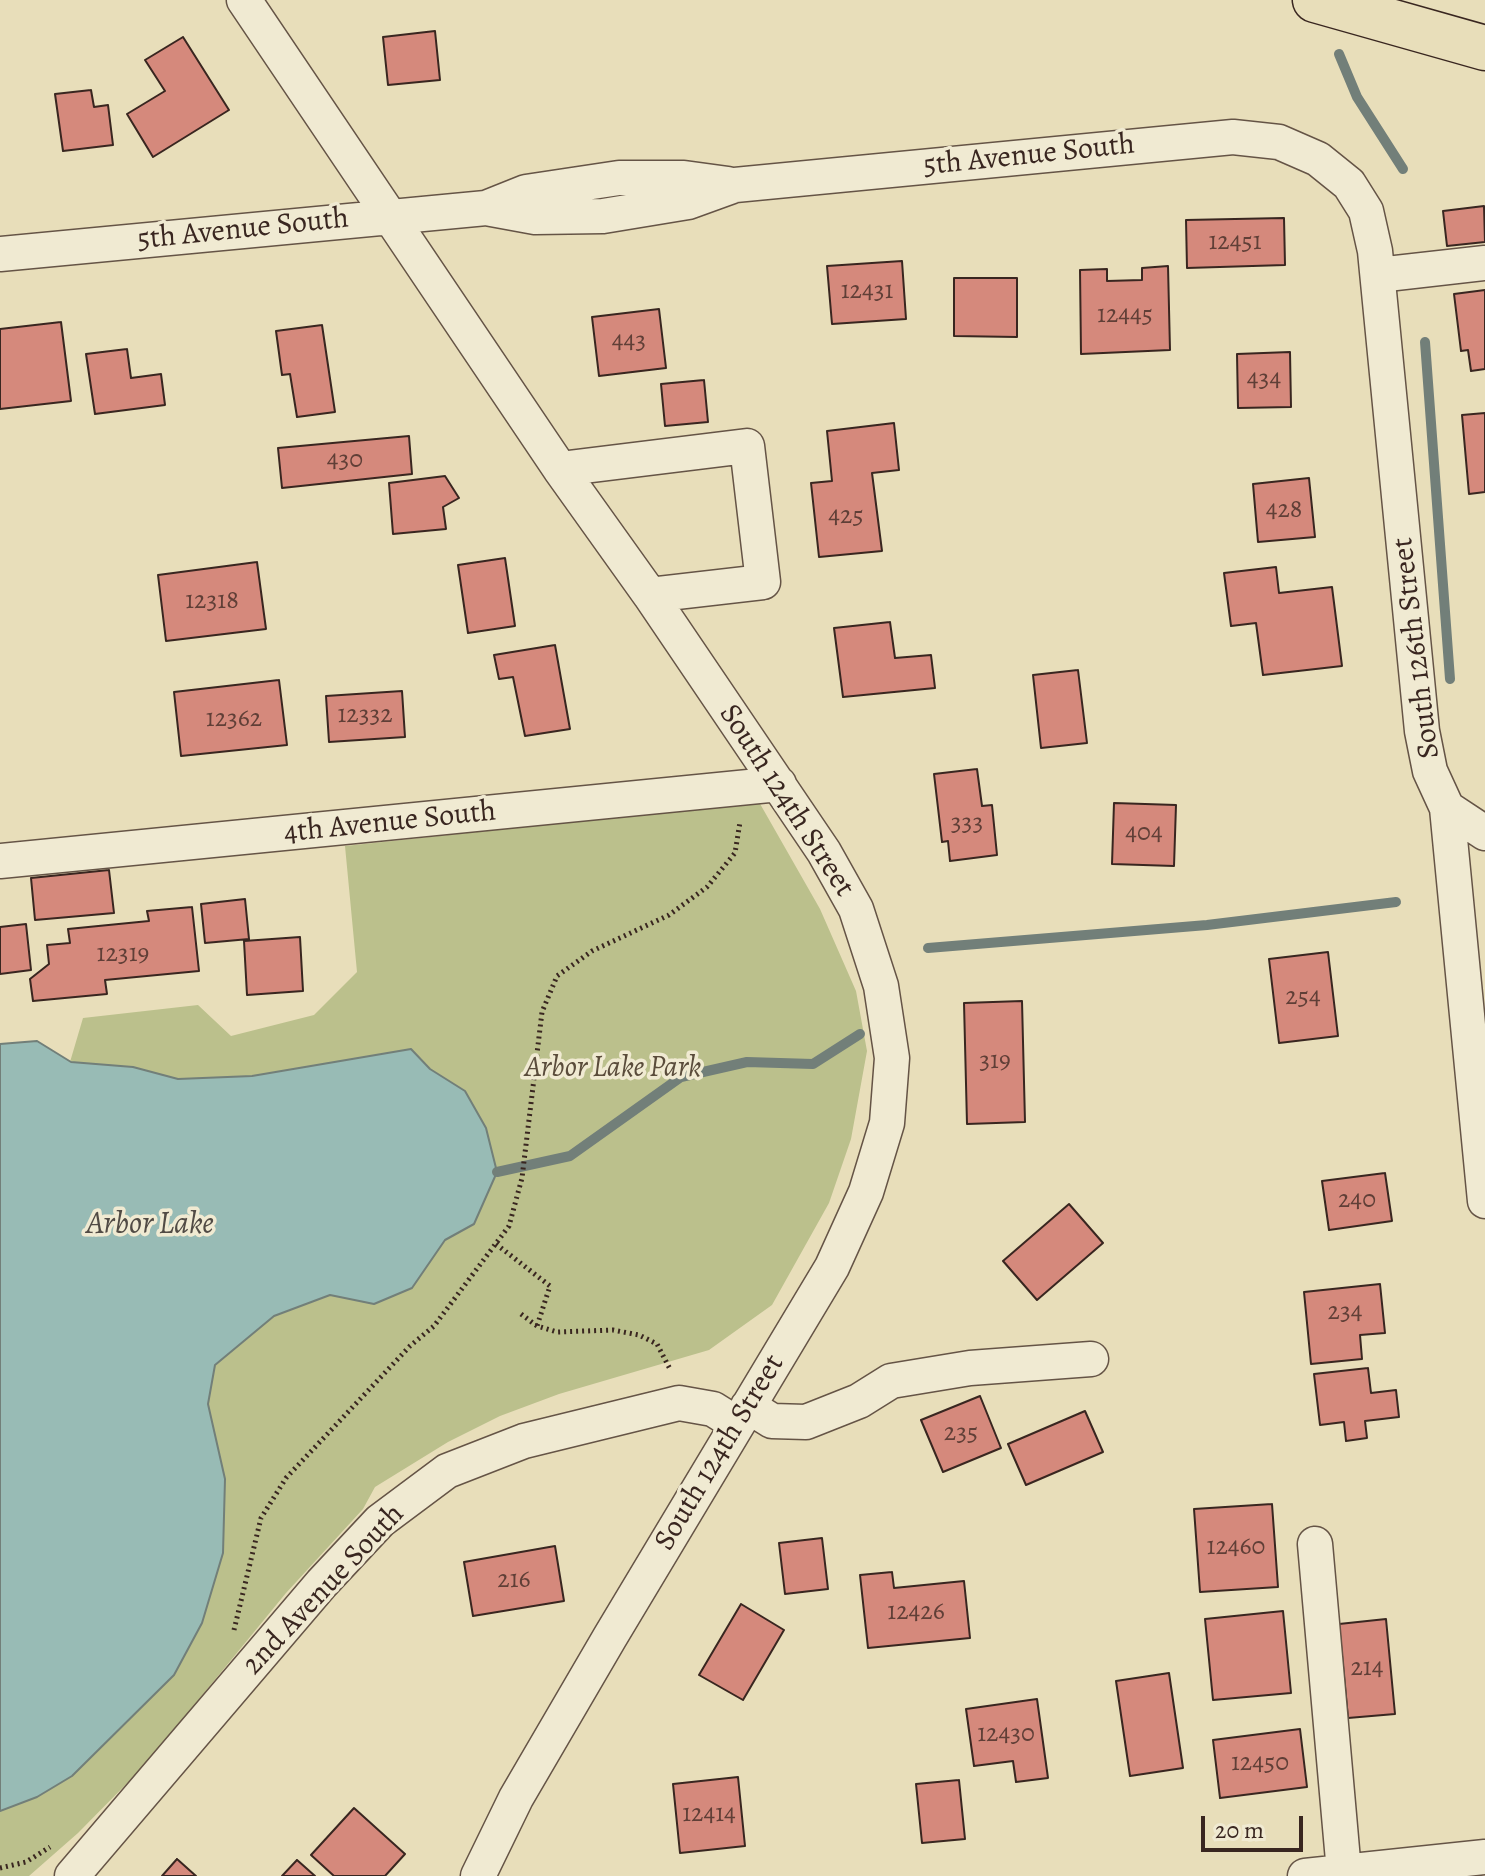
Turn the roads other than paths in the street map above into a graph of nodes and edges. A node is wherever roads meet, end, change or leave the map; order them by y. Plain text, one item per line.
1 (244, 0) edge
2 (1315, 0) edge
3 (1485, 48) edge
4 (1318, 159) joint
5 (387, 216) junction
6 (0, 254) edge
7 (1485, 263) edge
8 (1378, 275) junction
9 (560, 469) junction
10 (650, 595) junction
11 (779, 784) junction
12 (1447, 808) junction
13 (1485, 833) edge
14 (0, 861) edge
15 (1478, 1048) edge
16 (1480, 1103) edge
17 (1485, 1201) edge
18 (1091, 1359) dead end
19 (743, 1415) junction
20 (1315, 1544) dead end
21 (1485, 1857) edge
22 (1344, 1872) junction
23 (72, 1876) edge
24 (478, 1876) edge
25 (1305, 1876) edge

1 - 5 street, South 124th Street
2 - 3 highway
4 - 5 street, 5th Avenue South
4 - 8 street, South 126th Street
5 - 6 street, 5th Avenue South
5 - 9 street, South 124th Street
7 - 8 street
8 - 12 street, South 126th Street
9 - 10 street, South 124th Street
9 - 10 street
10 - 11 street, South 124th Street
11 - 14 street, 4th Avenue South
11 - 19 street, South 124th Street
12 - 13 street
12 - 15 street, South 126th Street
15 - 16 street, South 126th Street
16 - 17 street, South 126th Street
18 - 19 street, 2nd Avenue South
19 - 23 street, 2nd Avenue South
19 - 24 street, South 124th Street
20 - 22 street
21 - 22 street
22 - 25 street

